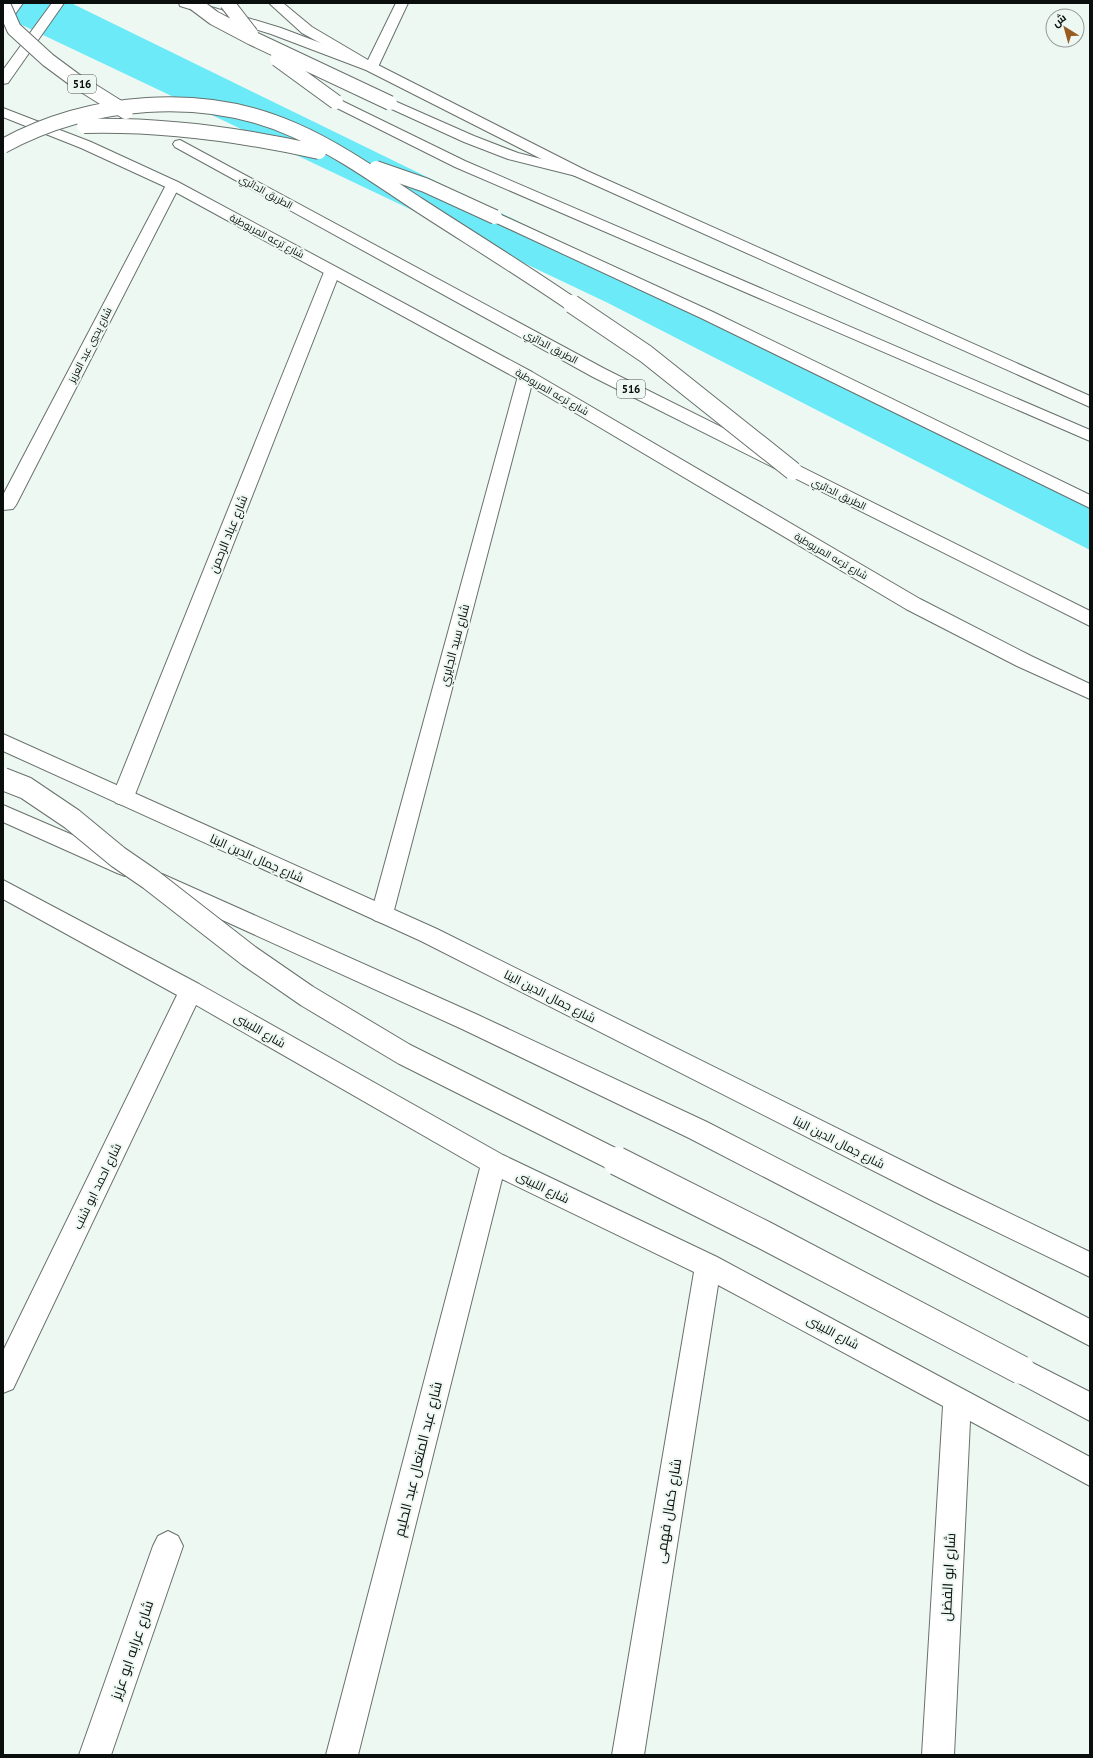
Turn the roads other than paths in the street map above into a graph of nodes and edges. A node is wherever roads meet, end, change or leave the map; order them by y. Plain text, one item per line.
1 (17, 3) edge
2 (58, 3) edge
3 (185, 3) edge
4 (194, 3) edge
5 (227, 3) edge
6 (275, 3) edge
7 (402, 3) edge
8 (3, 4) edge
9 (3, 21) edge
10 (371, 68) junction
11 (3, 80) edge
12 (3, 112) edge
13 (3, 137) edge
14 (3, 146) edge
15 (580, 173) junction
16 (173, 185) junction
17 (332, 272) junction
18 (526, 376) junction
19 (1090, 402) edge
20 (1090, 436) edge
21 (793, 471) junction
22 (1090, 502) edge
23 (7, 505) dead end
24 (1090, 619) edge
25 (1090, 692) edge
26 (3, 742) edge
27 (3, 778) edge
28 (123, 797) junction
29 (3, 813) edge
30 (3, 889) edge
31 (382, 914) junction
32 (191, 991) junction
33 (494, 1163) junction
34 (1090, 1265) edge
35 (708, 1266) junction
36 (1090, 1333) edge
37 (3, 1380) edge
38 (957, 1399) junction
39 (1090, 1407) edge
40 (1090, 1472) edge
41 (168, 1546) dead end
42 (95, 1755) edge
43 (342, 1755) edge
44 (628, 1755) edge
45 (938, 1755) edge

1 - 9 main road
2 - 11 main road
3 - 10 main road
4 - 15 main road, bridge
5 - 20 main road, bridge
6 - 10 main road
7 - 10 main road
8 - 21 main road, الطريق الدائري / 516, bridge
10 - 15 main road
12 - 16 main road, شارع ترعه المريوطية
13 - 22 main road, bridge
14 - 21 main road, bridge
15 - 19 main road
16 - 17 main road, شارع ترعه المريوطية
16 - 23 main road, شارع يحيي عبد العزيز
17 - 18 main road, شارع ترعه المريوطية
17 - 28 main road, شارع عباد الرحمن
18 - 25 main road, شارع ترعه المريوطية
18 - 31 main road, شارع سيد الجايري
21 - 24 main road, الطريق الدائري / 516
26 - 28 main road, شارع جمال الدين البنا
27 - 39 main road, bridge
28 - 31 main road, شارع جمال الدين البنا
29 - 36 main road
30 - 32 main road, شارع اللبينى
31 - 34 main road, شارع جمال الدين البنا
32 - 33 main road, شارع اللبينى
32 - 37 main road, شارع احمد ابو شنب
33 - 35 main road, شارع اللبينى
33 - 43 main road, شارع عبد المتعال عبد الحليم
35 - 38 main road, شارع اللبينى
35 - 44 main road, شارع كمال فهمى
38 - 40 main road, شارع اللبينى
38 - 45 main road, شارع ابو الفضل
41 - 42 main road, شارع عرابه ابو عزيز

